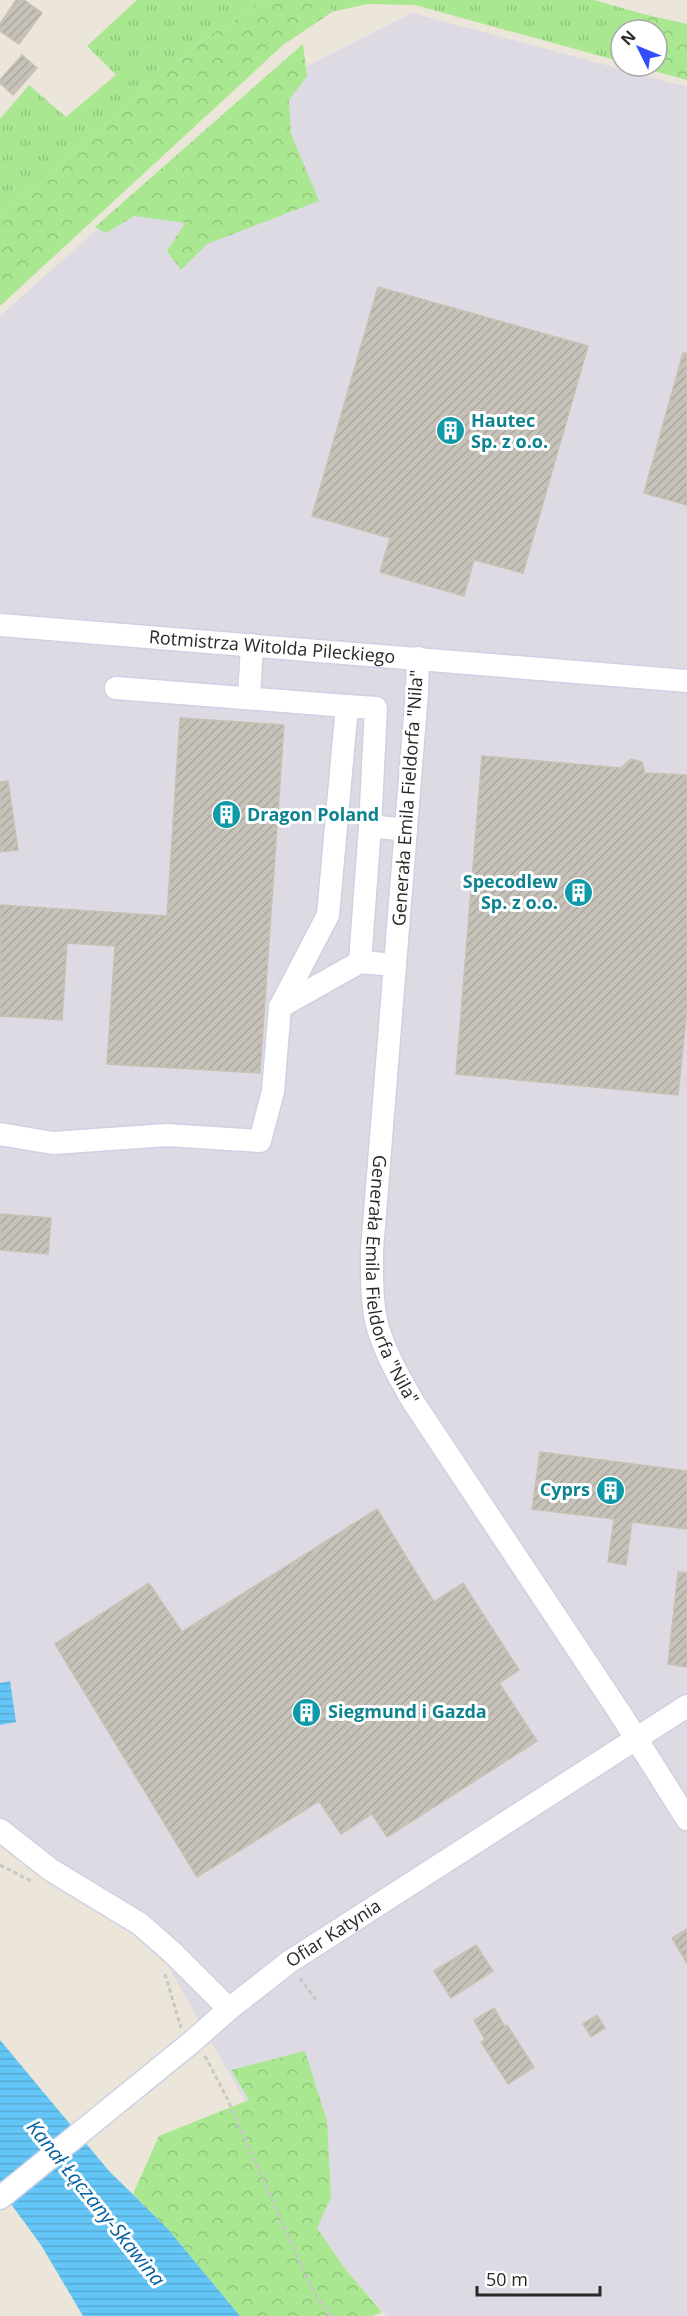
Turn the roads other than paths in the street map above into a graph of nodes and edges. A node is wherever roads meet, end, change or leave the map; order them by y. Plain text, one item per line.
1 (0, 625) edge
2 (252, 645) junction
3 (418, 658) junction
4 (687, 681) edge
5 (116, 688) dead end
6 (249, 698) junction
7 (347, 706) junction
8 (370, 826) junction
9 (406, 830) junction
10 (360, 962) junction
11 (395, 965) junction
12 (280, 1007) junction
13 (0, 1134) edge
14 (687, 1706) edge
15 (637, 1738) junction
16 (687, 1819) edge
17 (0, 1830) edge
18 (229, 2009) junction
19 (0, 2198) edge

1 - 2 street, Rotmistrza Witolda Pileckiego
2 - 3 street, Rotmistrza Witolda Pileckiego
2 - 6 street
3 - 4 street, Rotmistrza Witolda Pileckiego
3 - 9 street, Generała Emila Fieldorfa "Nila"
5 - 6 street
6 - 7 street
7 - 8 street
7 - 12 street
8 - 9 street
8 - 10 street
9 - 11 street, Generała Emila Fieldorfa "Nila"
10 - 11 street
10 - 12 street
11 - 15 street, Generała Emila Fieldorfa "Nila"
12 - 13 street
14 - 15 street, Ofiar Katynia
15 - 16 street, Generała Emila Fieldorfa "Nila"
15 - 18 street, Ofiar Katynia
17 - 18 street
18 - 19 street, Ofiar Katynia

